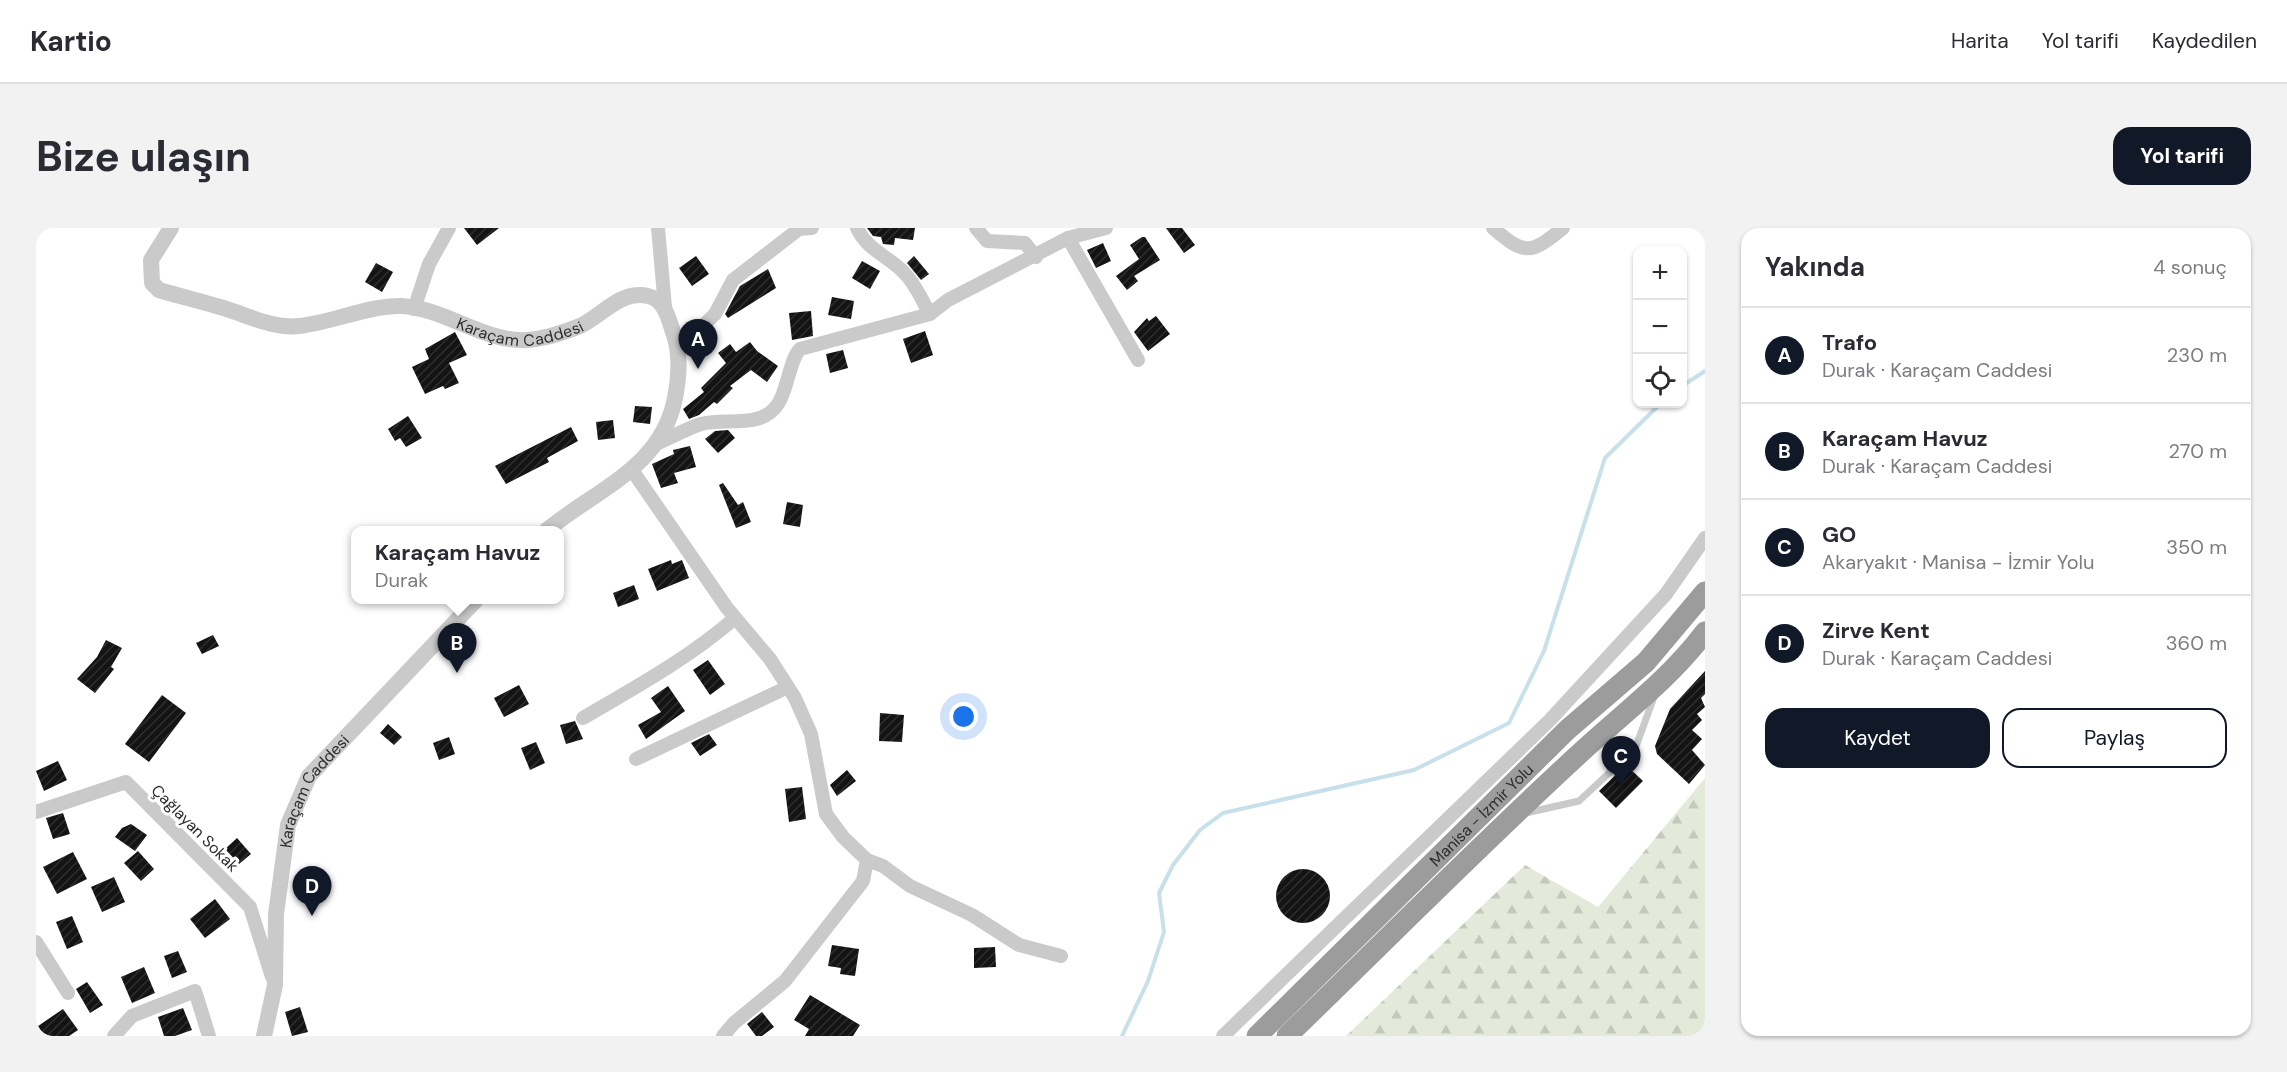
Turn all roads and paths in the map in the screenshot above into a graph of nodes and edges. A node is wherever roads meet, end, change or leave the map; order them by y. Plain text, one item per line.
1 (171, 228) edge
2 (449, 228) edge
3 (658, 228) edge
4 (812, 228) edge
5 (857, 228) edge
6 (976, 228) edge
7 (1106, 228) edge
8 (1493, 228) edge
9 (1563, 228) edge
10 (1068, 238) junction
11 (1036, 257) junction
12 (665, 307) junction
13 (414, 309) junction
14 (930, 314) junction
15 (679, 349) junction
16 (1138, 360) dead end
17 (658, 443) junction
18 (632, 470) junction
19 (554, 526) edge
20 (1705, 538) edge
21 (1705, 592) edge
22 (472, 604) edge
23 (735, 618) junction
24 (1705, 632) edge
25 (788, 687) junction
26 (1657, 687) junction
27 (583, 718) dead end
28 (636, 759) dead end
29 (37, 807) edge
30 (1515, 816) junction
31 (867, 860) junction
32 (36, 942) edge
33 (1061, 956) dead end
34 (275, 985) junction
35 (68, 993) dead end
36 (114, 1036) edge
37 (209, 1036) edge
38 (264, 1036) edge
39 (723, 1036) edge
40 (1223, 1036) edge
41 (1257, 1036) edge
42 (1287, 1036) edge

1 - 13 street, Karaçam Caddesi
2 - 13 street
3 - 12 street
4 - 15 street
5 - 14 street
6 - 11 street
7 - 10 street
8 - 9 street
10 - 11 street
10 - 16 street
11 - 14 street
12 - 13 street, Karaçam Caddesi
12 - 15 street
14 - 17 street
15 - 17 street
17 - 18 street
18 - 19 street
18 - 23 street
20 - 40 street
21 - 41 highway, Manisa - İzmir Yolu
22 - 34 street, Karaçam Caddesi
23 - 25 street
23 - 27 street
24 - 26 highway, Manisa - İzmir Yolu
25 - 28 street
25 - 31 street
26 - 30 highway, Manisa - İzmir Yolu
26 - 30 lane
29 - 34 street, Çağlayan Sokak
30 - 42 highway, Manisa - İzmir Yolu
31 - 33 street
31 - 39 street
32 - 35 street
34 - 38 street, Karaçam Caddesi
36 - 37 street

